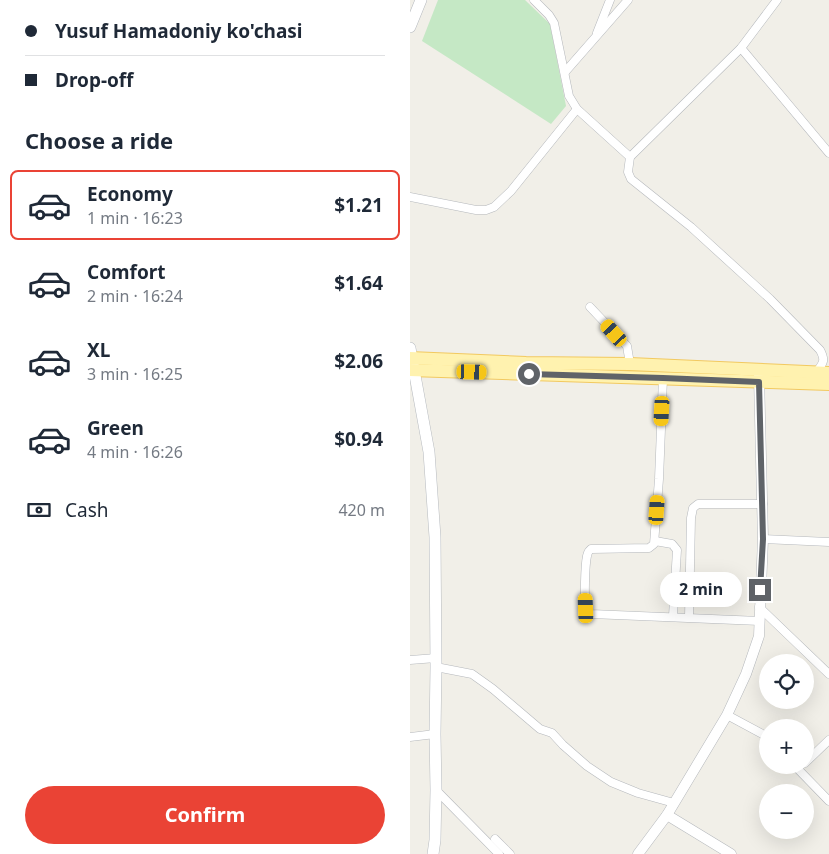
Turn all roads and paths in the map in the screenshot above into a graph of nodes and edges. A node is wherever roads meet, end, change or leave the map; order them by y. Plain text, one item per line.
1 (421, 0) edge
2 (534, 0) edge
3 (610, 0) edge
4 (628, 0) edge
5 (777, 0) edge
6 (410, 28) edge
7 (596, 36) junction
8 (741, 48) junction
9 (565, 72) junction
10 (577, 109) junction
11 (829, 154) edge
12 (630, 157) junction
13 (410, 197) edge
14 (590, 307) dead end
15 (411, 361) edge
16 (630, 364) junction
17 (822, 373) edge
18 (759, 376) junction
19 (663, 378) junction
20 (829, 384) edge
21 (763, 504) junction
22 (763, 539) junction
23 (655, 541) junction
24 (829, 542) edge
25 (759, 607) junction
26 (672, 616) junction
27 (689, 617) junction
28 (760, 621) junction
29 (410, 660) edge
30 (436, 663) junction
31 (829, 674) edge
32 (727, 715) junction
33 (759, 732) edge
34 (434, 734) junction
35 (410, 737) edge
36 (829, 740) edge
37 (814, 753) edge
38 (807, 774) edge
39 (436, 790) junction
40 (829, 801) edge
41 (674, 803) junction
42 (667, 815) junction
43 (496, 839) dead end
44 (433, 854) edge
45 (499, 854) edge
46 (510, 854) edge
47 (638, 854) edge
48 (731, 854) edge

1 - 6 main road
2 - 9 street
3 - 7 street
4 - 7 street
5 - 8 street
7 - 9 street
8 - 11 street
8 - 12 street
9 - 10 street
10 - 12 street
10 - 13 street
12 - 17 street
14 - 16 street
15 - 16 main road
15 - 19 main road
15 - 30 main road
16 - 18 main road
17 - 18 main road
18 - 19 main road
18 - 20 main road
18 - 21 street
19 - 23 street
21 - 22 street
21 - 27 street
22 - 24 street
22 - 25 street
23 - 26 street
23 - 26 street
25 - 28 street
25 - 31 street
26 - 27 street
27 - 28 street
28 - 32 street
29 - 30 street
30 - 34 main road
30 - 41 street
32 - 33 street
32 - 41 street
34 - 35 street
34 - 39 main road
36 - 37 street
38 - 40 street
39 - 44 main road
39 - 45 street
41 - 42 street
42 - 47 street
42 - 48 street
43 - 46 street

